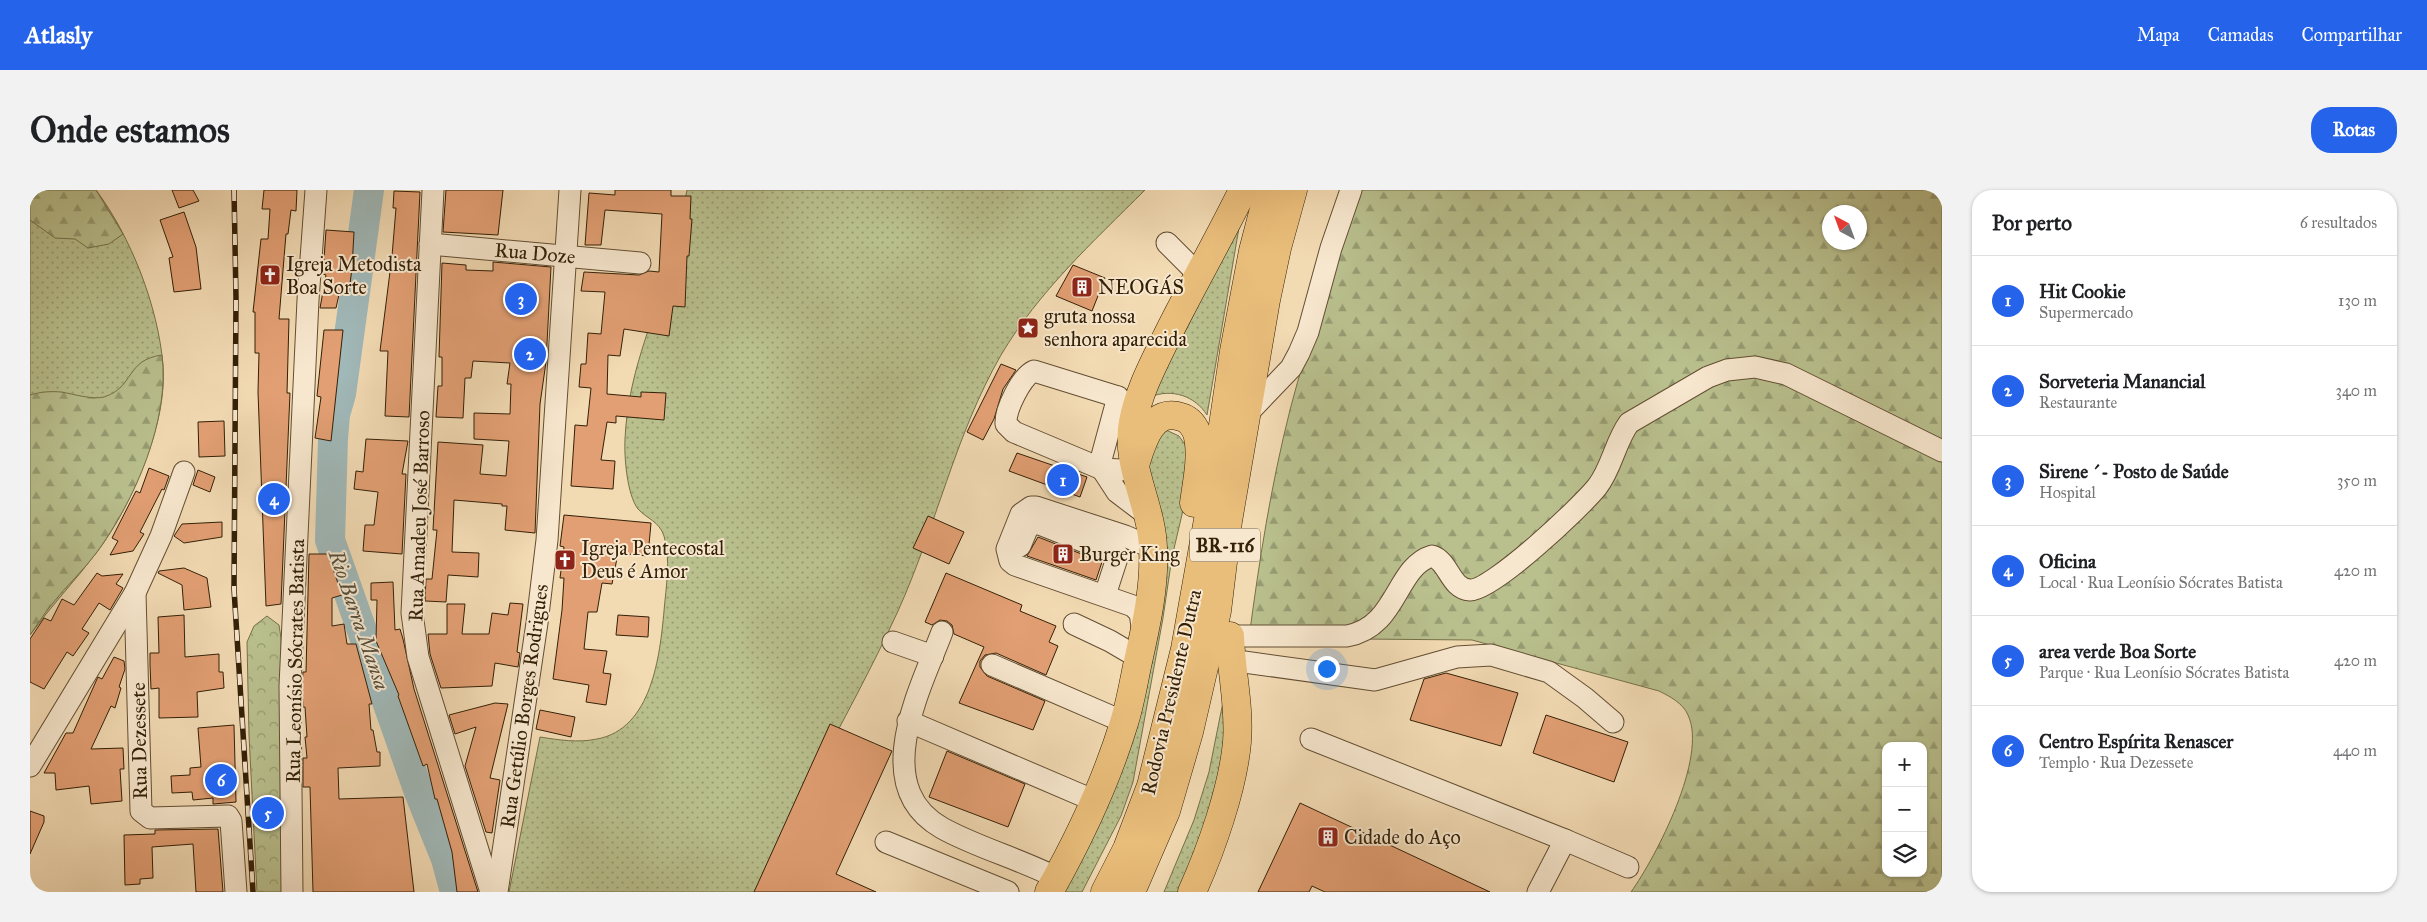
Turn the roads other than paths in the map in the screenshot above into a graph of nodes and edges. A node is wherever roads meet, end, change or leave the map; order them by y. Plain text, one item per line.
1 (316, 190) edge
2 (433, 190) edge
3 (570, 190) edge
4 (1243, 190) edge
5 (1269, 190) edge
6 (1293, 190) edge
7 (1351, 190) edge
8 (1167, 243) dead end
9 (430, 244) junction
10 (566, 255) junction
11 (640, 263) dead end
12 (1198, 274) junction
13 (1130, 392) junction
14 (1246, 415) junction
15 (1942, 451) edge
16 (1135, 465) junction
17 (1101, 468) junction
18 (184, 472) dead end
19 (1146, 514) junction
20 (1228, 521) junction
21 (1126, 536) junction
22 (1153, 548) junction
23 (1118, 555) junction
24 (1068, 584) junction
25 (135, 594) junction
26 (1105, 595) junction
27 (1074, 624) dead end
28 (942, 632) dead end
29 (110, 636) junction
30 (136, 642) junction
31 (893, 642) dead end
32 (1141, 648) junction
33 (1230, 648) junction
34 (933, 656) junction
35 (992, 665) dead end
36 (908, 721) junction
37 (1124, 722) junction
38 (1613, 722) dead end
39 (1311, 738) dead end
40 (30, 766) edge
41 (1095, 801) junction
42 (1564, 840) junction
43 (886, 842) dead end
44 (1628, 866) dead end
45 (1053, 885) edge
46 (236, 892) edge
47 (292, 892) edge
48 (491, 892) edge
49 (497, 892) edge
50 (1008, 892) edge
51 (1089, 892) edge
52 (1105, 892) edge
53 (1131, 892) edge
54 (1192, 892) edge
55 (1538, 892) edge

1 - 47 street, Rua Leonísio Sócrates Batista
2 - 9 street, Rua Amadeu José Barroso
3 - 10 street, Rua Getúlio Borges Rodrigues
4 - 12 main road
5 - 52 main road, Rodovia Presidente Dutra / BR-116
6 - 14 main road, Rodovia Presidente Dutra / BR-116
7 - 14 street
8 - 12 street
9 - 10 street, Rua Doze
9 - 48 street, Rua Amadeu José Barroso
10 - 11 street, Rua Doze
10 - 49 street, Rua Getúlio Borges Rodrigues
12 - 13 main road
13 - 16 main road
13 - 17 street
13 - 17 street
14 - 20 main road, Rodovia Presidente Dutra / BR-116
15 - 33 street
16 - 17 street
16 - 19 main road
16 - 51 main road, BR-116
17 - 19 street
18 - 25 street
19 - 22 main road
20 - 33 main road
20 - 53 main road, Rodovia Presidente Dutra / BR-116
21 - 22 street
21 - 23 street
21 - 24 street
22 - 32 main road
23 - 24 street
23 - 26 street
24 - 26 street
25 - 29 street
25 - 30 street, Rua Dezessete
26 - 32 street
27 - 32 street
28 - 34 street
29 - 30 street
29 - 40 street
30 - 46 street, Rua Dezessete
31 - 34 street
32 - 37 main road
33 - 38 street
33 - 54 main road
34 - 36 street
35 - 37 street
36 - 41 street
36 - 45 street
37 - 41 main road
39 - 42 street
41 - 45 main road
42 - 44 street
42 - 55 street
43 - 50 street

